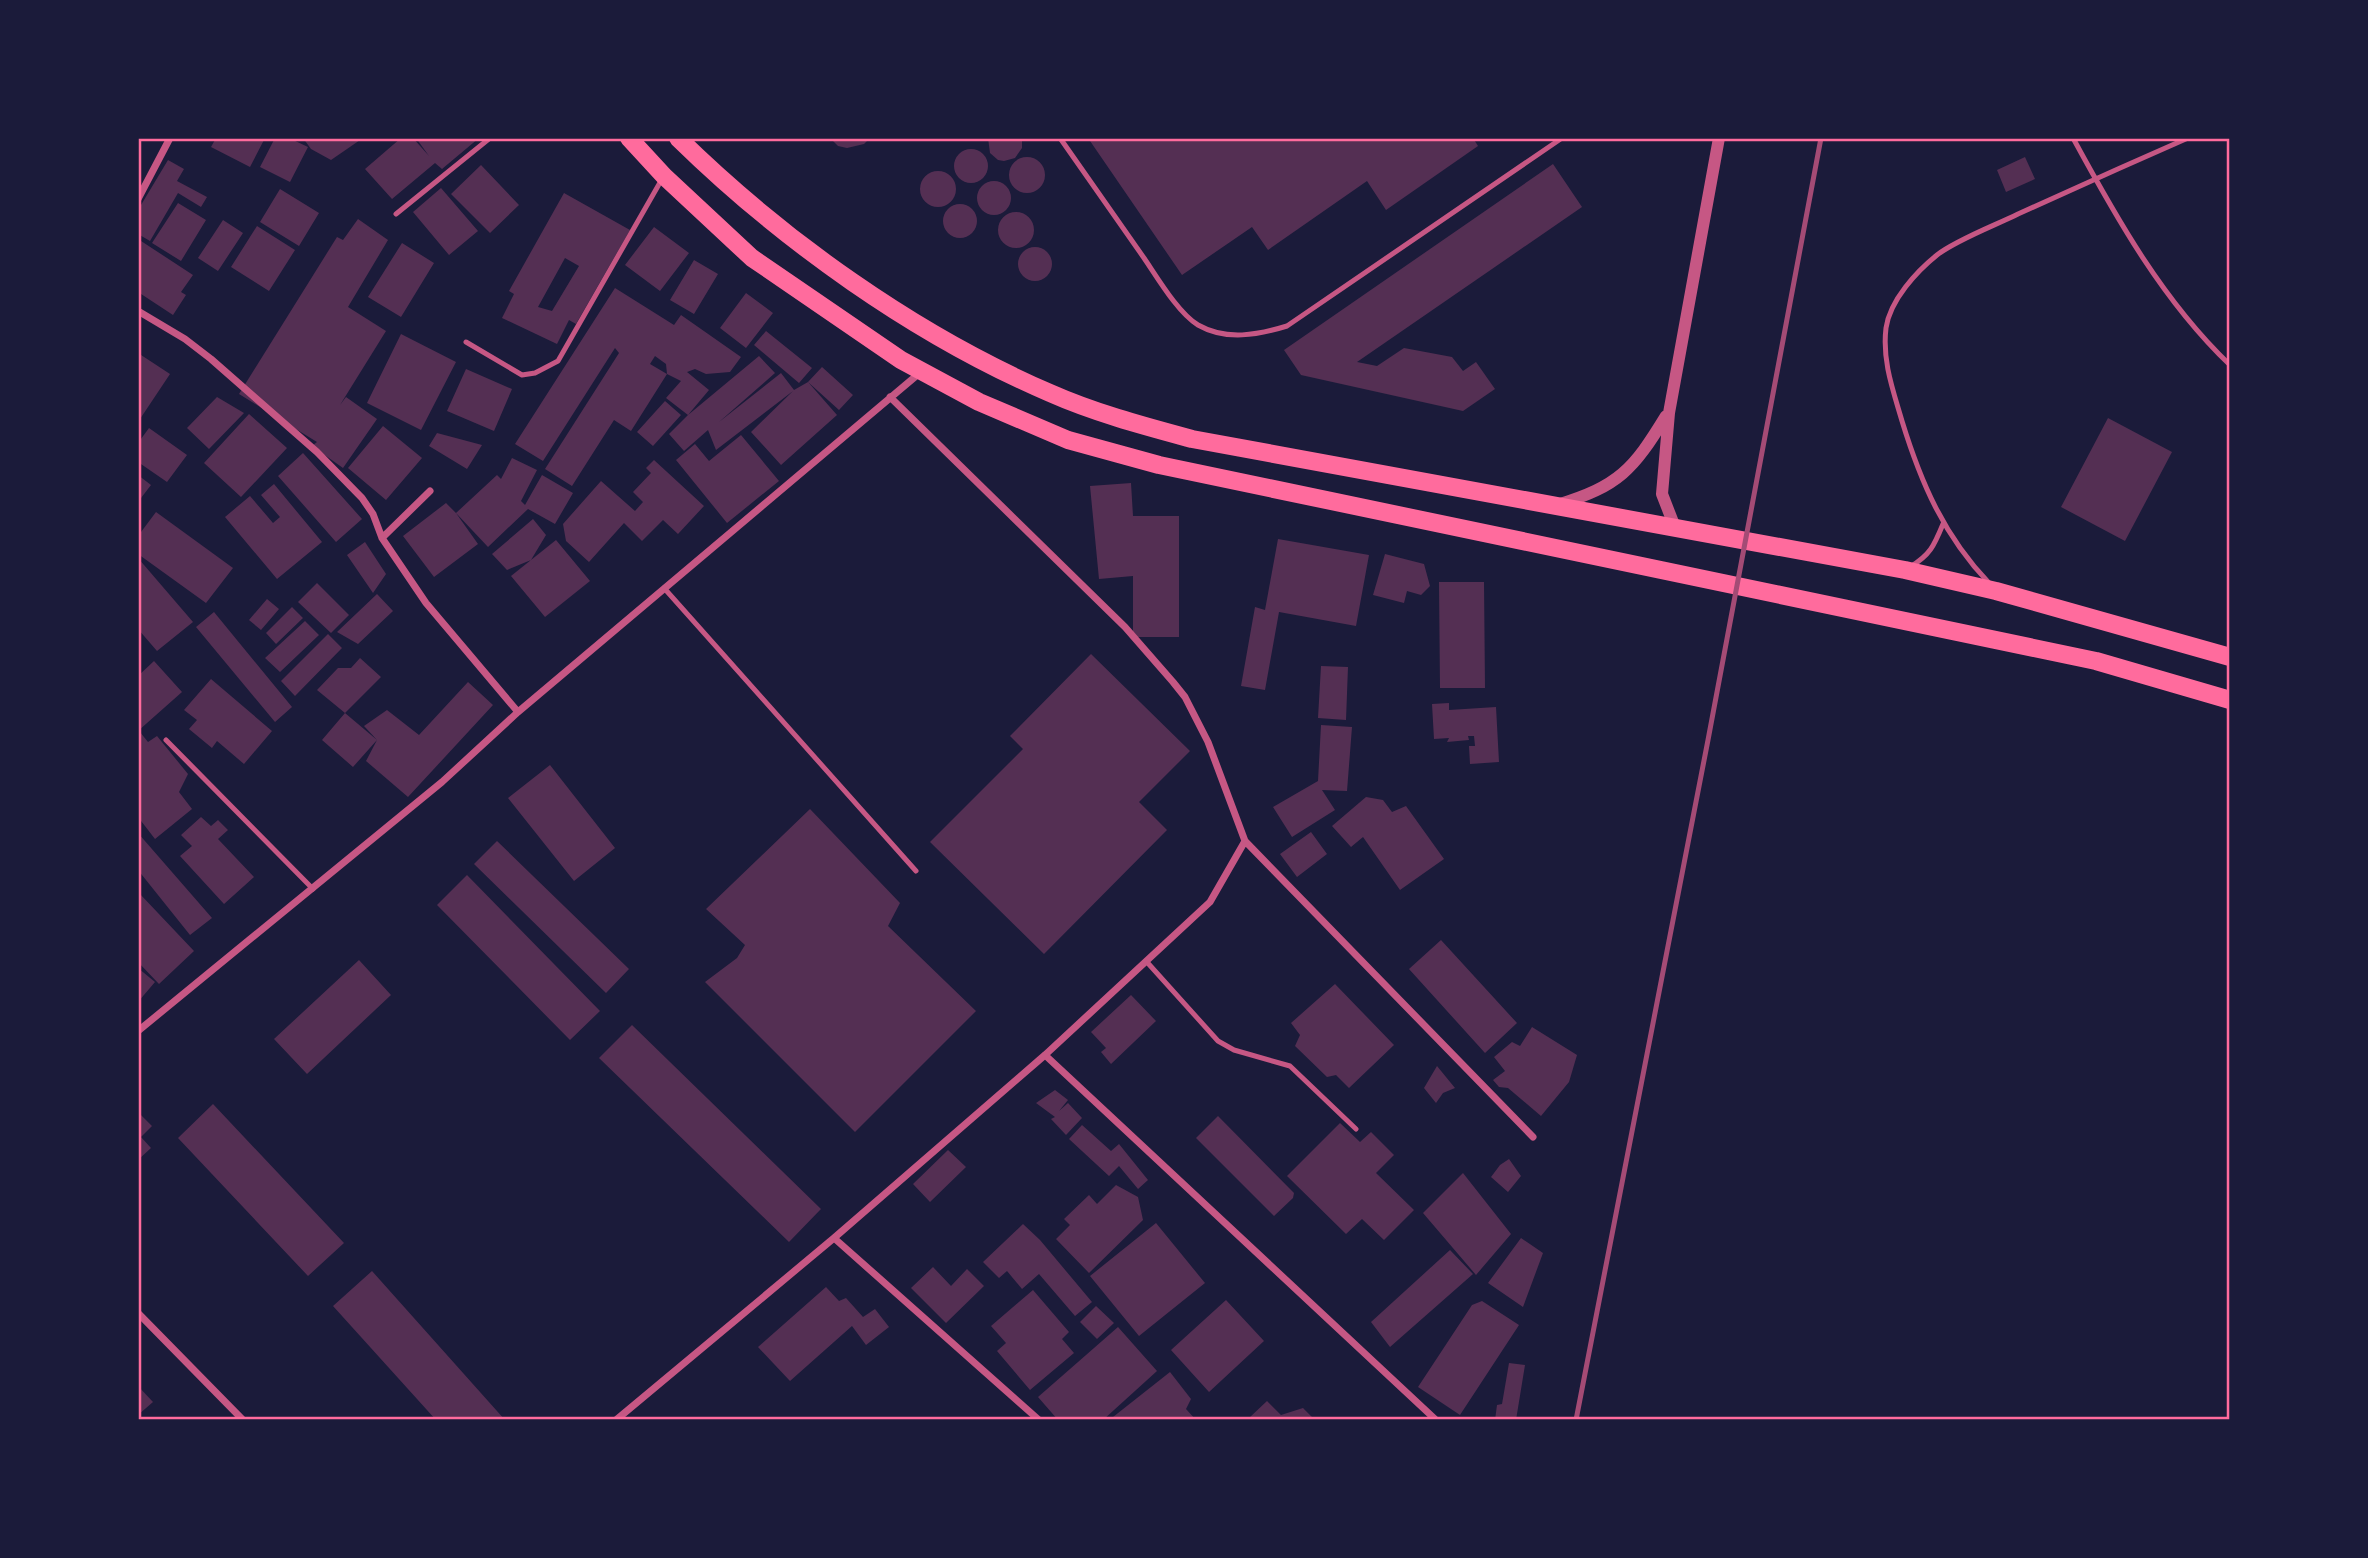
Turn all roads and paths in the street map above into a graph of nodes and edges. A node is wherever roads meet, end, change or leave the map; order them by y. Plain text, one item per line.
1 (170, 138) edge
2 (490, 138) edge
3 (629, 138) edge
4 (678, 138) edge
5 (1060, 138) edge
6 (1562, 138) edge
7 (1719, 138) edge
8 (2073, 138) edge
9 (2188, 138) edge
10 (664, 176) junction
11 (2095, 179) junction
12 (138, 199) edge
13 (396, 214) dead end
14 (138, 310) edge
15 (466, 342) dead end
16 (2230, 365) edge
17 (922, 371) junction
18 (890, 397) junction
19 (1668, 413) junction
20 (430, 491) dead end
21 (1551, 507) junction
22 (1942, 524) junction
23 (1681, 531) junction
24 (382, 538) junction
25 (1905, 570) junction
26 (664, 588) junction
27 (1996, 591) junction
28 (2230, 657) edge
29 (2230, 700) edge
30 (518, 712) junction
31 (166, 740) dead end
32 (1245, 841) junction
33 (916, 871) dead end
34 (313, 889) junction
35 (1146, 961) junction
36 (138, 1031) edge
37 (1045, 1055) junction
38 (1356, 1129) dead end
39 (1532, 1137) dead end
40 (834, 1238) junction
41 (138, 1313) edge
42 (243, 1420) edge
43 (616, 1420) edge
44 (1039, 1420) edge
45 (1436, 1420) edge

1 - 12 street
2 - 13 lane
3 - 10 main road
4 - 21 main road
5 - 6 lane
7 - 19 street
8 - 11 lane
9 - 11 lane
10 - 15 lane
10 - 17 main road
11 - 16 lane
11 - 22 lane
14 - 24 street
17 - 18 street
17 - 29 main road
18 - 26 street
18 - 32 street
19 - 21 street
19 - 23 street
20 - 24 street
21 - 23 main road
22 - 25 lane
22 - 27 lane
23 - 25 main road
24 - 30 street
25 - 27 main road
26 - 30 street
26 - 33 lane
27 - 28 main road
30 - 34 street
31 - 34 lane
32 - 35 street
32 - 39 street
34 - 36 street
35 - 37 street
35 - 38 lane
37 - 40 street
37 - 45 street
40 - 43 street
40 - 44 street
41 - 42 street

